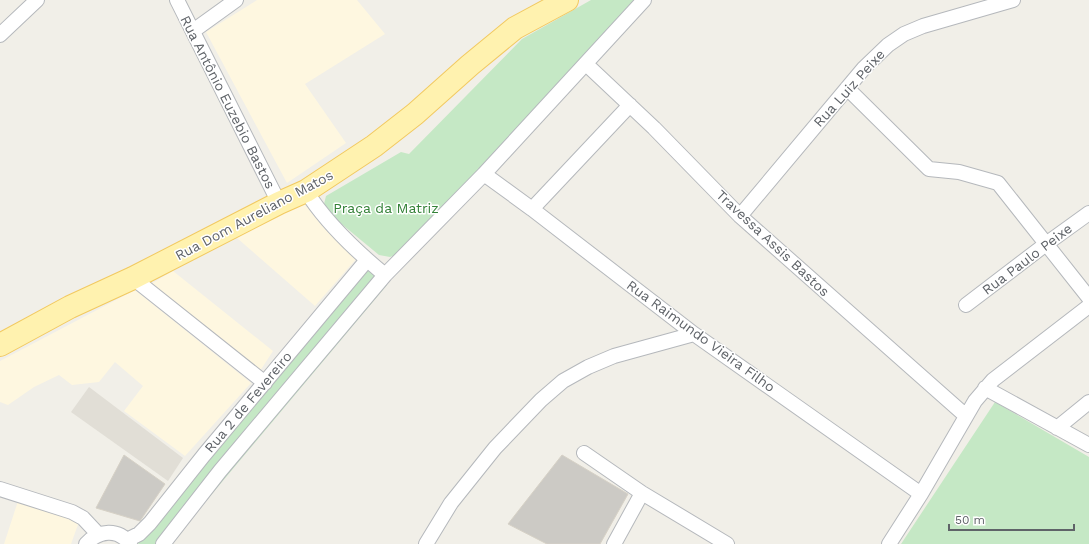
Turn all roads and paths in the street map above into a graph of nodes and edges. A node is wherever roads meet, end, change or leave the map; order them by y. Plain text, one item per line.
1 (37, 0) edge
2 (177, 0) edge
3 (236, 0) edge
4 (644, 0) edge
5 (1013, 0) edge
6 (554, 3) edge
7 (193, 31) junction
8 (0, 34) edge
9 (586, 64) junction
10 (847, 88) junction
11 (630, 105) junction
12 (484, 174) junction
13 (306, 191) junction
14 (279, 203) junction
15 (532, 209) junction
16 (1089, 213) edge
17 (740, 216) junction
18 (1046, 244) junction
19 (367, 260) junction
20 (385, 275) junction
21 (133, 278) junction
22 (1089, 298) edge
23 (966, 304) dead end
24 (1089, 306) edge
25 (694, 334) junction
26 (0, 345) edge
27 (265, 383) junction
28 (985, 388) junction
29 (1089, 402) edge
30 (966, 416) junction
31 (1058, 428) junction
32 (1089, 445) edge
33 (584, 453) dead end
34 (0, 489) edge
35 (642, 493) junction
36 (921, 494) junction
37 (98, 534) junction
38 (128, 542) edge
39 (86, 544) edge
40 (163, 544) edge
41 (426, 544) edge
42 (614, 544) edge
43 (728, 544) edge
44 (889, 544) edge

1 - 8 street
2 - 7 street, Rua Antônio Euzebio Bastos
3 - 7 street
4 - 9 street, Rua 2 de Fevereiro
5 - 10 street, Rua Luiz Peixe
6 - 13 main road, Rua Dom Aureliano Matos
7 - 14 street, Rua Antônio Euzebio Bastos
9 - 11 street, Travessa Assis Bastos
9 - 12 street, Rua 2 de Fevereiro
10 - 17 street, Rua Luiz Peixe
10 - 18 street
11 - 15 street
11 - 17 street, Travessa Assis Bastos
12 - 15 street, Rua Raimundo Vieira Filho
12 - 20 street, Rua 2 de Fevereiro
13 - 14 main road, Rua Dom Aureliano Matos
13 - 19 street
14 - 21 main road, Rua Dom Aureliano Matos
15 - 25 street, Rua Raimundo Vieira Filho
16 - 18 street, Rua Paulo Peixe
17 - 30 street, Travessa Assis Bastos
18 - 22 street
18 - 23 street, Rua Paulo Peixe
19 - 20 street
19 - 27 street, Rua 2 de Fevereiro
20 - 40 street, Rua 2 de Fevereiro
21 - 26 main road, Rua Dom Aureliano Matos
21 - 27 street
24 - 28 street
25 - 36 street, Rua Raimundo Vieira Filho
25 - 41 street
27 - 38 street, Rua 2 de Fevereiro
28 - 30 street
28 - 31 street
29 - 31 street
30 - 36 street
31 - 32 street
33 - 35 street
34 - 37 street
35 - 42 street
35 - 43 street
36 - 44 street
37 - 38 street
37 - 39 street

